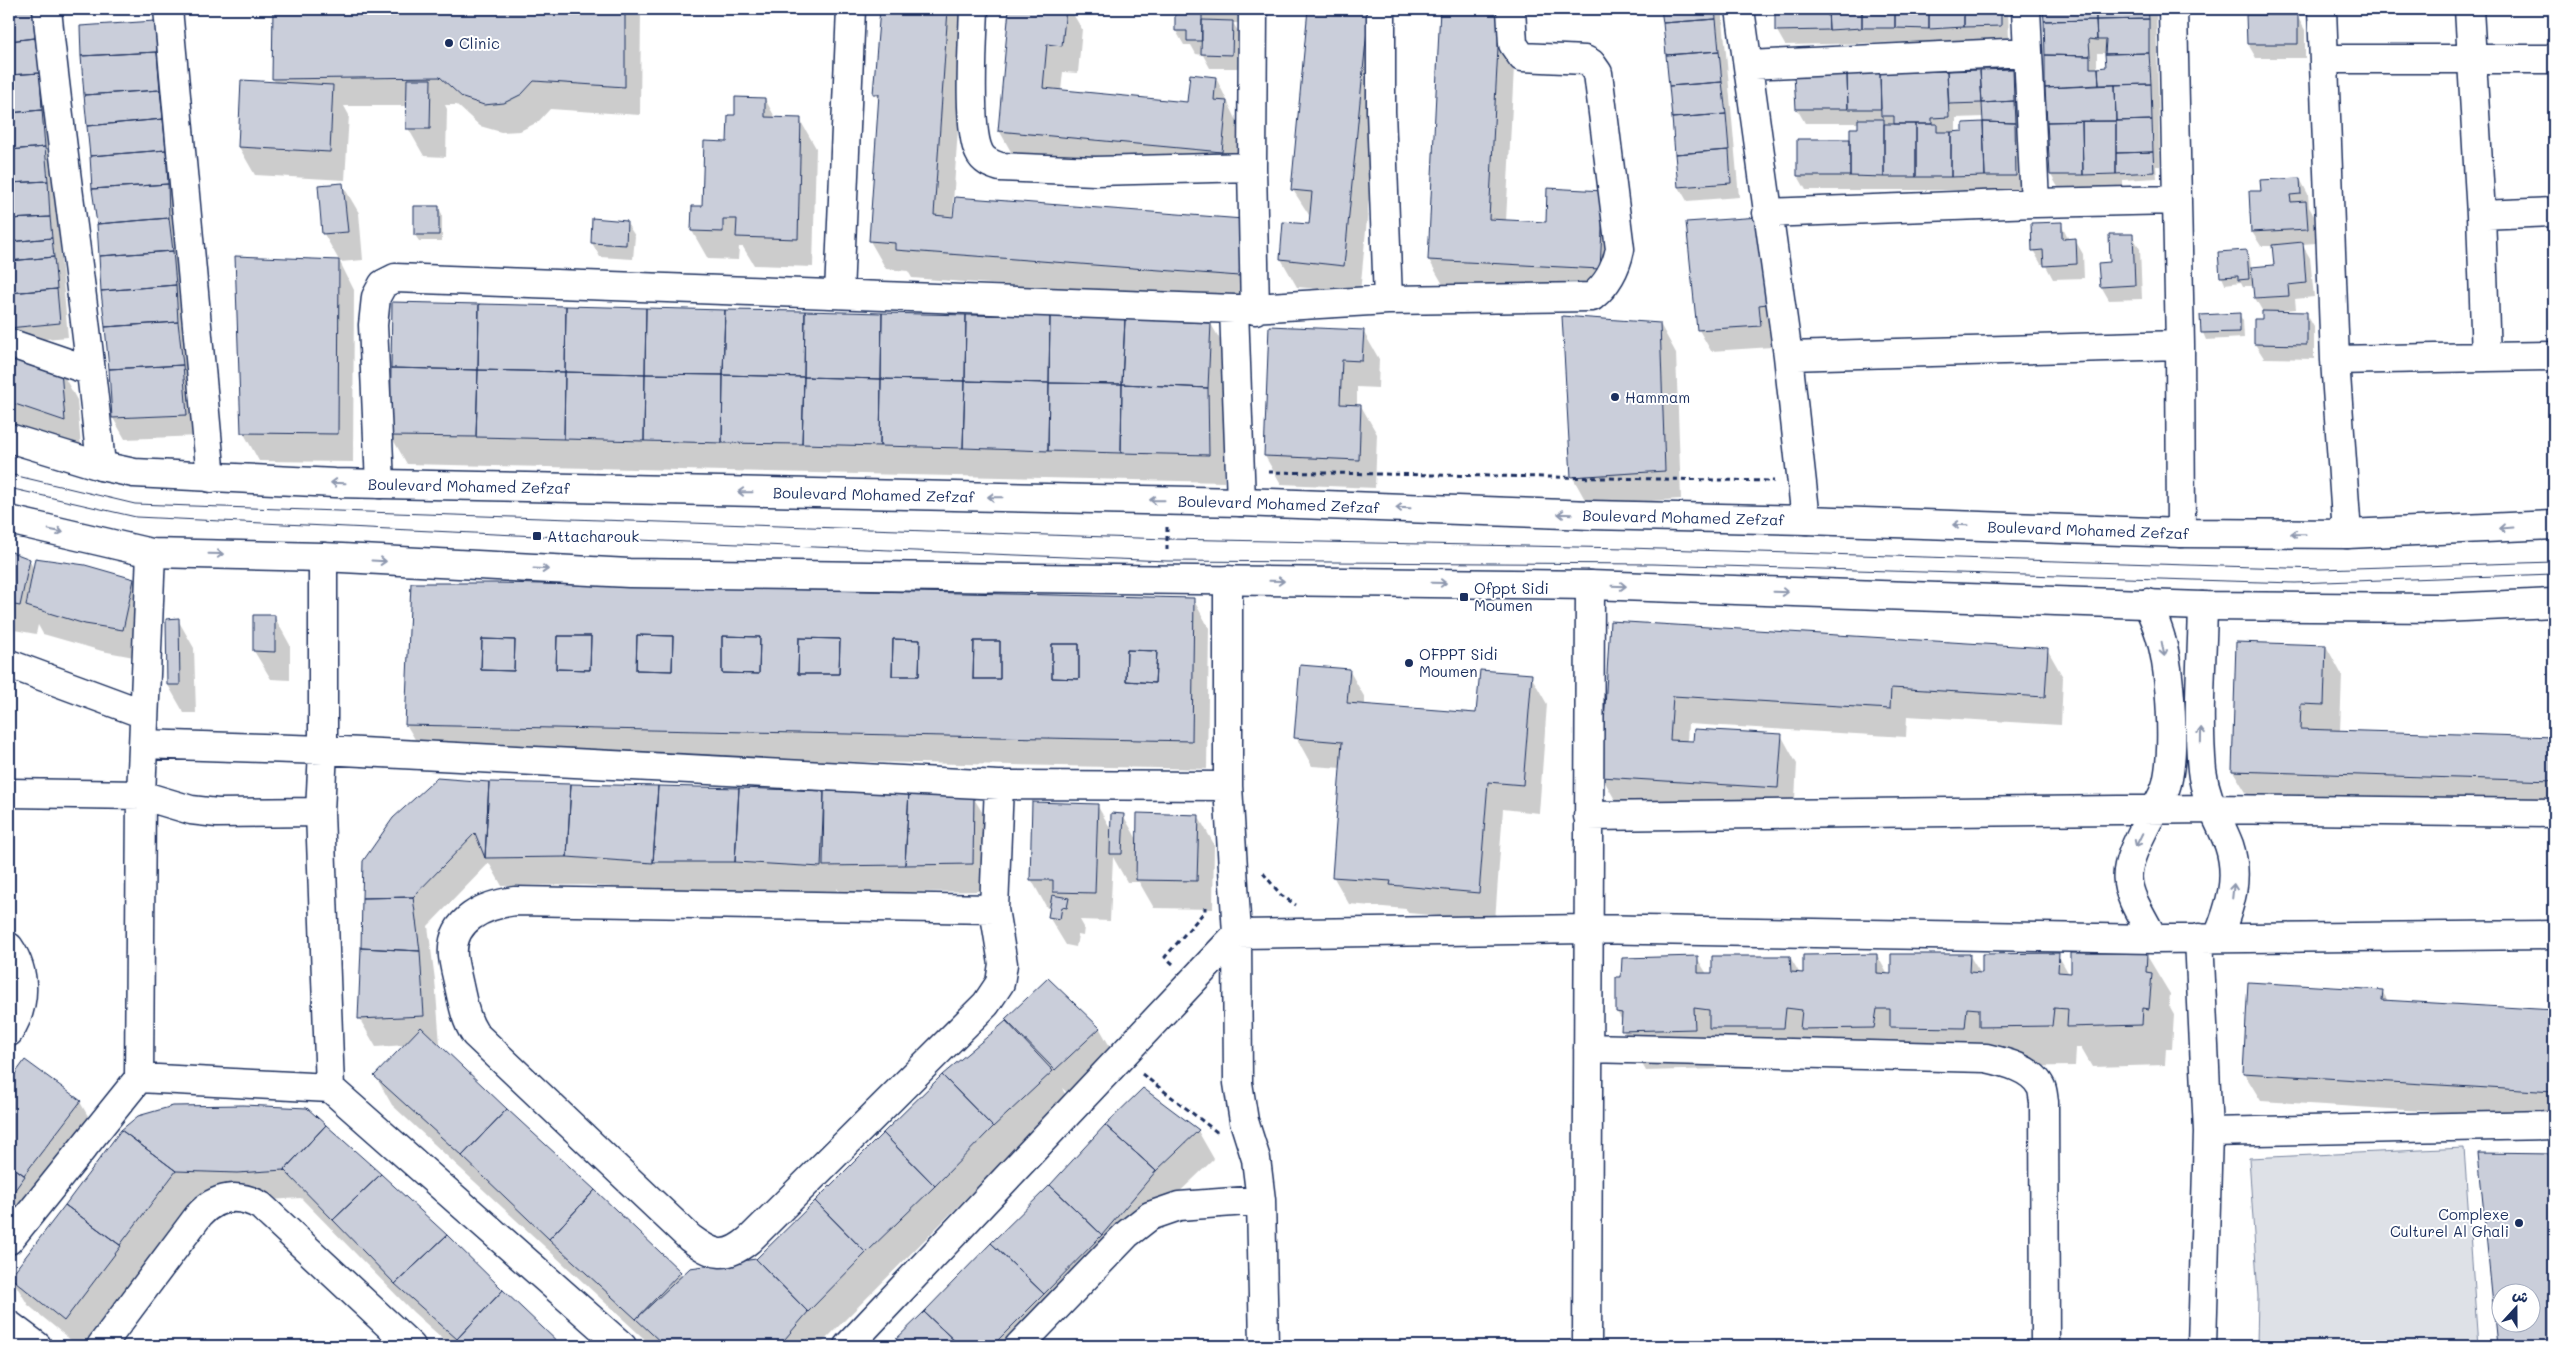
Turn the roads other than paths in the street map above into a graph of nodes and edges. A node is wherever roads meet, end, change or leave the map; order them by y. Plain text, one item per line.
1 (47, 9) edge
2 (168, 9) edge
3 (851, 9) edge
4 (974, 9) edge
5 (1253, 9) edge
6 (1381, 9) edge
7 (1511, 9) edge
8 (1740, 9) edge
9 (2026, 9) edge
10 (2172, 9) edge
11 (2322, 9) edge
12 (2469, 9) edge
13 (2028, 52) junction
14 (2324, 59) junction
15 (2554, 59) edge
16 (2470, 60) junction
17 (1748, 66) junction
18 (1252, 167) junction
19 (2177, 200) junction
20 (2035, 203) junction
21 (2554, 212) edge
22 (1767, 213) junction
23 (2482, 215) junction
24 (839, 294) junction
25 (1388, 300) junction
26 (1244, 309) junction
27 (9, 343) edge
28 (2180, 345) junction
29 (1788, 356) junction
30 (2554, 356) edge
31 (2486, 357) junction
32 (2335, 360) junction
33 (91, 371) junction
34 (9, 438) edge
35 (100, 466) junction
36 (211, 478) junction
37 (380, 484) junction
38 (1241, 502) junction
39 (9, 520) edge
40 (1806, 520) junction
41 (2554, 525) edge
42 (2181, 532) junction
43 (2347, 534) junction
44 (151, 553) junction
45 (324, 557) junction
46 (1228, 580) junction
47 (1590, 585) junction
48 (2148, 603) junction
49 (2554, 604) edge
50 (2203, 606) junction
51 (9, 664) edge
52 (144, 714) junction
53 (143, 744) junction
54 (323, 750) junction
55 (998, 785) junction
56 (1228, 786) junction
57 (9, 792) edge
58 (141, 795) junction
59 (2211, 809) junction
60 (2154, 810) junction
61 (320, 812) junction
62 (2554, 813) edge
63 (1588, 816) junction
64 (994, 909) junction
65 (1588, 929) junction
66 (1237, 934) junction
67 (2554, 934) edge
68 (2208, 938) junction
69 (2154, 939) junction
70 (9, 947) edge
71 (9, 1032) edge
72 (1588, 1048) junction
73 (140, 1078) junction
74 (330, 1088) junction
75 (2554, 1125) edge
76 (2208, 1132) junction
77 (1261, 1200) junction
78 (9, 1240) edge
79 (9, 1325) edge
80 (37, 1346) edge
81 (101, 1346) edge
82 (411, 1346) edge
83 (622, 1346) edge
84 (848, 1346) edge
85 (1019, 1346) edge
86 (1264, 1346) edge
87 (1587, 1346) edge
88 (2045, 1346) edge
89 (2202, 1346) edge

1 - 33 street
2 - 36 street
3 - 24 street
4 - 18 street
5 - 18 street
6 - 25 street
7 - 25 street
8 - 17 street
9 - 13 street
10 - 19 street
11 - 14 street
12 - 16 street
13 - 17 street
13 - 20 street
14 - 16 street
14 - 32 street
15 - 16 street
16 - 23 street
17 - 22 street
18 - 26 street
19 - 20 street
19 - 28 street
20 - 22 street
21 - 23 street
22 - 29 street
23 - 31 street
24 - 26 street
24 - 37 street
25 - 26 street
26 - 38 street
27 - 33 street
28 - 29 street
28 - 42 street
29 - 40 street
30 - 31 street
31 - 32 street
32 - 43 street
33 - 35 street
34 - 35 street, Boulevard Mohamed Zefzaf
35 - 36 street, Boulevard Mohamed Zefzaf
37 -> 36 street, Boulevard Mohamed Zefzaf
38 -> 37 street, Boulevard Mohamed Zefzaf
40 -> 38 street, Boulevard Mohamed Zefzaf
39 -> 44 street
42 -> 40 street, Boulevard Mohamed Zefzaf
41 -> 43 street, Boulevard Mohamed Zefzaf
43 -> 42 street, Boulevard Mohamed Zefzaf
44 -> 45 street
44 - 52 street
45 -> 46 street
45 - 54 street
46 -> 47 street
46 - 56 street
47 -> 48 street
47 - 63 street
48 - 50 street
48 -> 60 street
49 - 50 street
59 -> 50 street
51 - 52 street
52 - 53 street
53 - 54 street
53 - 58 street
54 - 55 street
54 - 61 street
55 - 56 street
55 - 64 street
56 - 66 street
57 - 58 street
58 - 61 street
58 - 73 street
59 - 60 street
59 - 62 street
68 -> 59 street
60 - 63 street
60 -> 69 street
61 - 74 street
63 - 65 street
64 - 64 street
65 - 66 street
65 - 69 street
65 - 72 street
66 - 77 street
66 - 84 street
67 - 68 street
68 - 69 street
68 - 76 street
70 - 71 street
72 - 87 street
72 - 88 street
73 - 74 street
73 - 78 street
74 - 83 street
75 - 76 street
76 - 89 street
77 - 85 street
77 - 86 street
79 - 80 street
81 - 82 street

